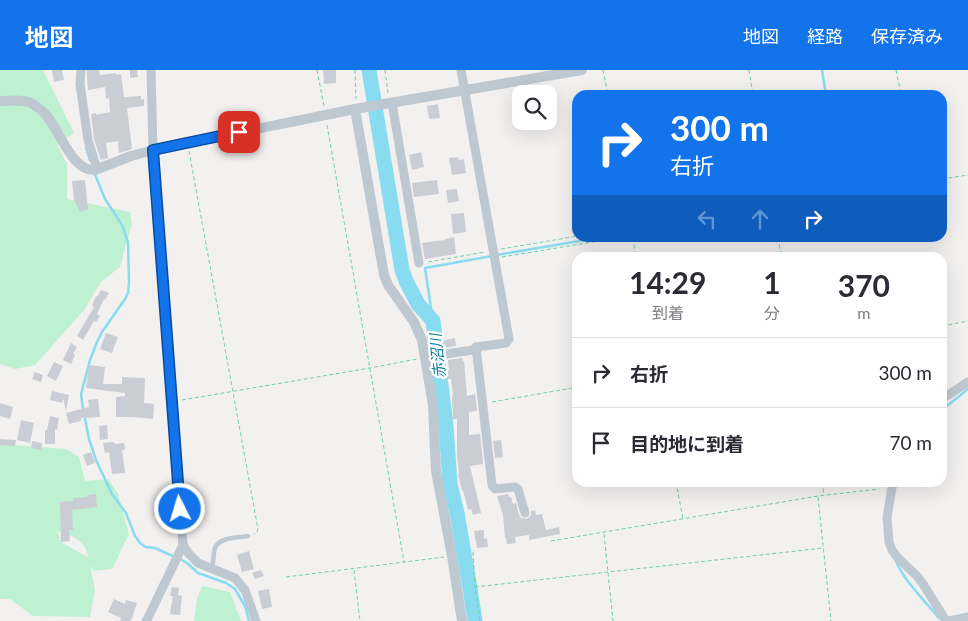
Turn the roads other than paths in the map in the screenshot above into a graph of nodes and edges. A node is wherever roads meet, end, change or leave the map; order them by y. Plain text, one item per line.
1 (81, 70) edge
2 (151, 70) edge
3 (461, 70) edge
4 (582, 70) edge
5 (464, 90) junction
6 (0, 101) edge
7 (389, 103) junction
8 (358, 108) junction
9 (153, 150) junction
10 (94, 170) junction
11 (420, 263) dead end
12 (476, 347) junction
13 (433, 356) junction
14 (968, 382) edge
15 (947, 395) edge
16 (892, 487) edge
17 (525, 513) dead end
18 (248, 536) road end
19 (183, 545) junction
20 (212, 568) junction
21 (968, 616) edge
22 (146, 621) edge
23 (256, 621) edge
24 (462, 621) edge
25 (947, 621) edge

1 - 10 street
2 - 9 street
3 - 5 street
4 - 5 street
5 - 7 street
5 - 12 street
6 - 10 street
7 - 8 street
7 - 11 street
8 - 9 street
8 - 13 street
9 - 10 street
9 - 19 street
12 - 13 street
12 - 17 street
13 - 24 street
14 - 15 street
16 - 25 street
18 - 20 lane
19 - 20 street
19 - 22 street
20 - 23 street
21 - 25 street

